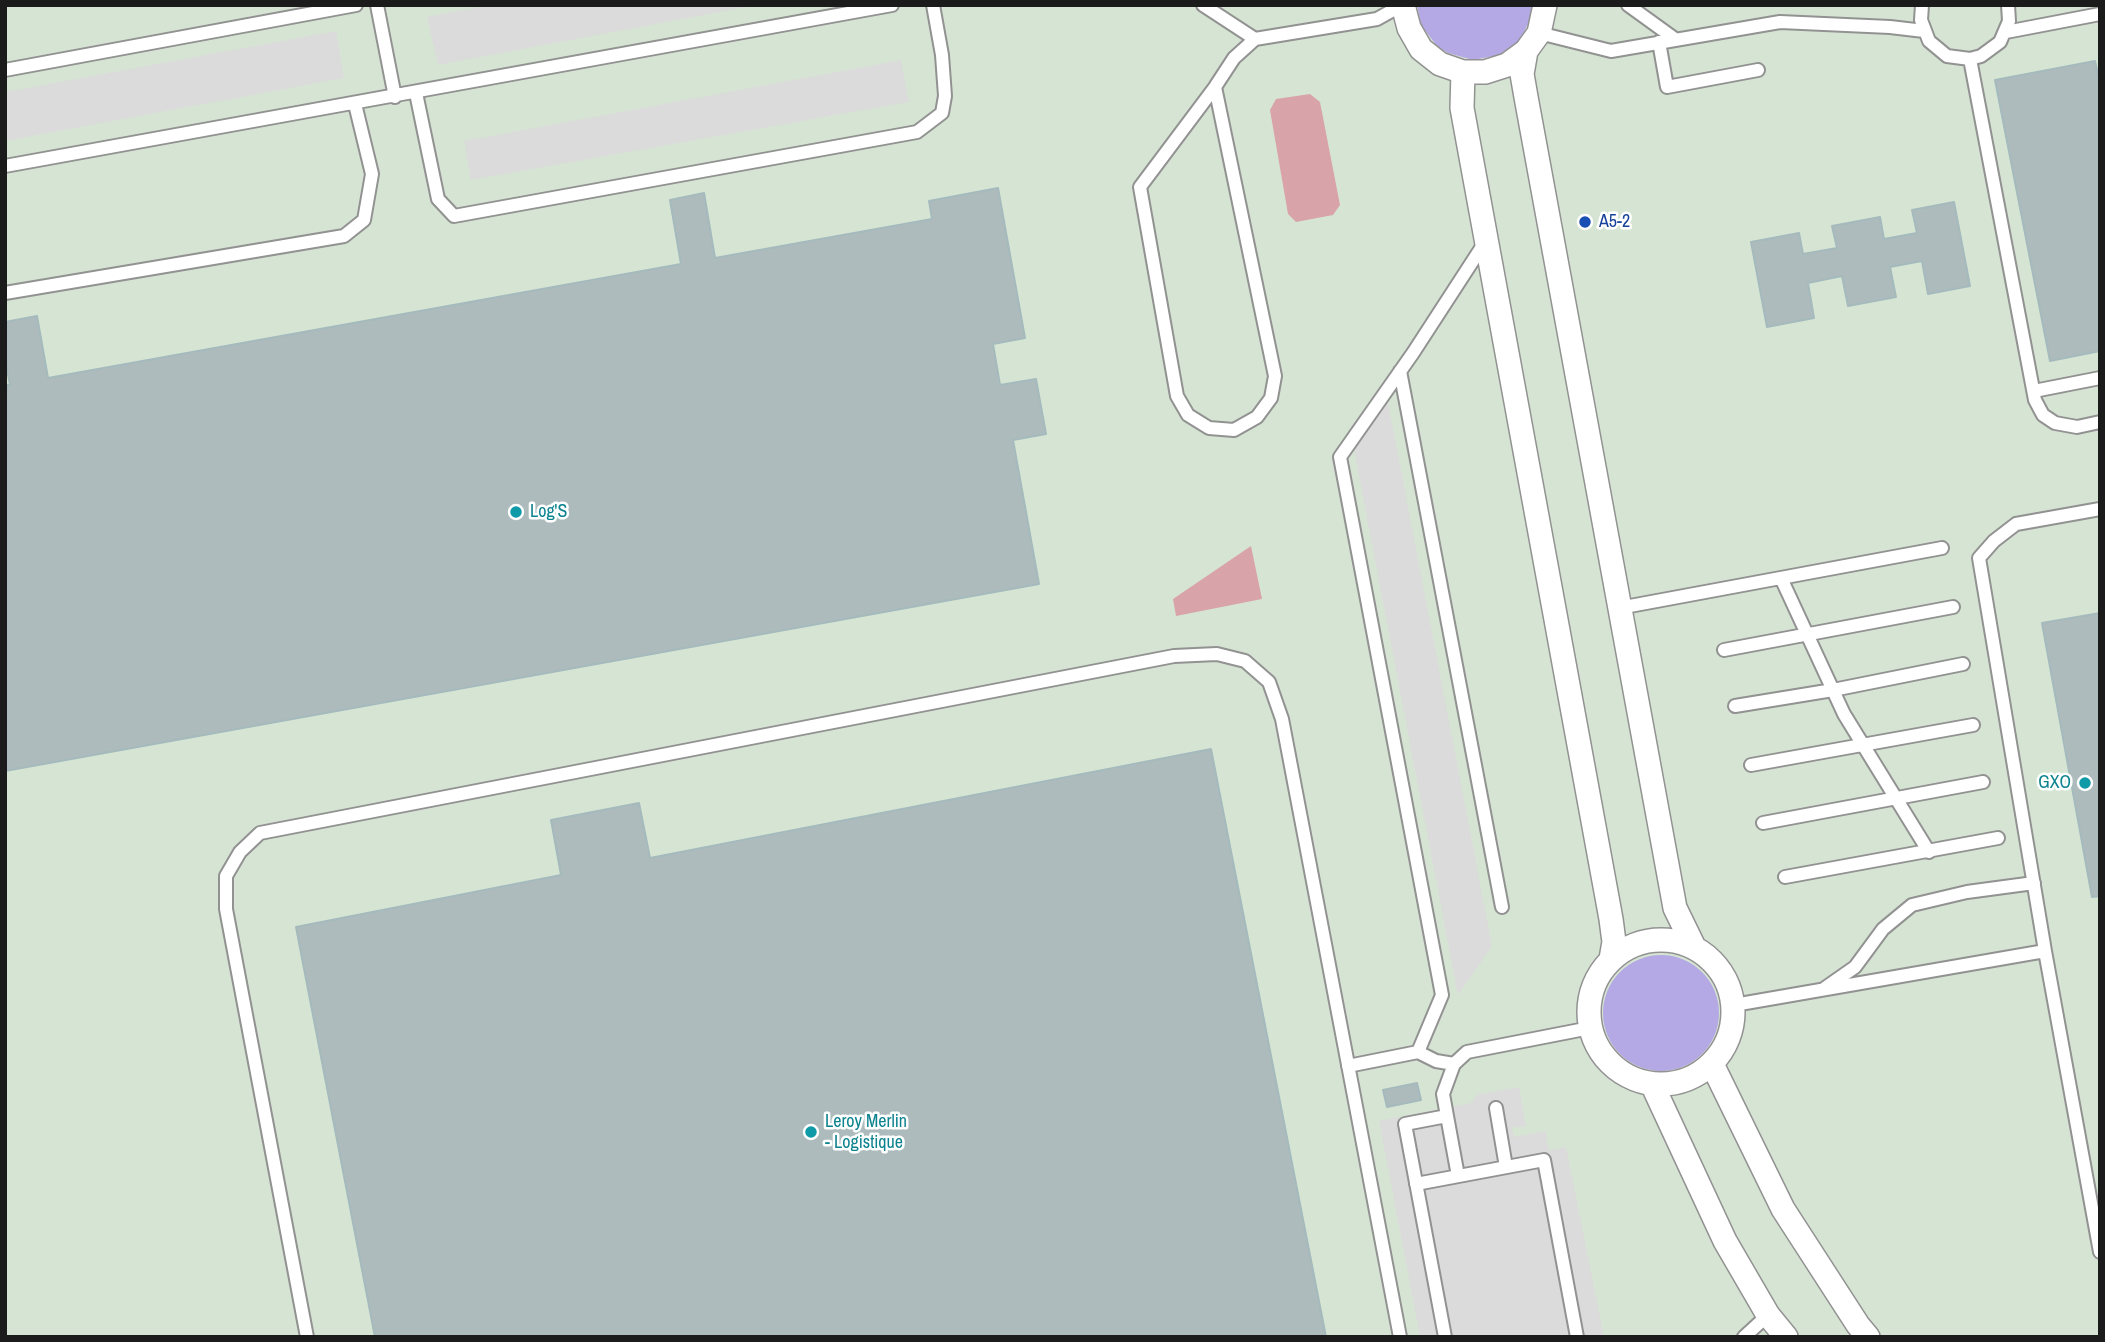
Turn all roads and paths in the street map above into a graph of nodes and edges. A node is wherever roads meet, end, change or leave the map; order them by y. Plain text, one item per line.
1 (356, 5) edge
2 (377, 5) edge
3 (892, 5) edge
4 (933, 5) edge
5 (1203, 5) edge
6 (1403, 5) edge
7 (1545, 5) edge
8 (1628, 5) edge
9 (1922, 5) edge
10 (2008, 5) edge
11 (2100, 15) edge
12 (1924, 32) junction
13 (2006, 32) junction
14 (1255, 39) junction
15 (1675, 39) junction
16 (1532, 42) junction
17 (1659, 42) junction
18 (1970, 59) junction
19 (5, 70) edge
20 (1758, 70) dead end
21 (1463, 72) junction
22 (1215, 87) junction
23 (416, 93) junction
24 (395, 97) junction
25 (355, 104) junction
26 (5, 166) edge
27 (1487, 239) junction
28 (5, 293) edge
29 (1400, 371) junction
30 (2100, 378) edge
31 (2034, 391) junction
32 (2100, 422) edge
33 (2100, 509) edge
34 (1942, 548) dead end
35 (1781, 578) junction
36 (1953, 607) dead end
37 (1619, 608) junction
38 (1807, 634) junction
39 (1724, 650) dead end
40 (1963, 664) dead end
41 (1833, 690) junction
42 (1735, 706) dead end
43 (1973, 725) dead end
44 (1863, 746) junction
45 (1751, 765) dead end
46 (1983, 782) dead end
47 (1896, 799) junction
48 (1763, 822) dead end
49 (1998, 838) dead end
50 (1929, 852) junction
51 (1785, 877) dead end
52 (2034, 883) junction
53 (1502, 907) dead end
54 (1694, 947) junction
55 (2045, 951) junction
56 (1611, 959) junction
57 (1822, 990) junction
58 (1734, 1005) junction
59 (1591, 1028) junction
60 (1418, 1052) junction
61 (1454, 1064) junction
62 (1712, 1065) junction
63 (1348, 1066) junction
64 (1652, 1084) junction
65 (1496, 1108) dead end
66 (1447, 1116) junction
67 (1506, 1167) junction
68 (1458, 1176) junction
69 (1416, 1184) junction
70 (2100, 1252) edge
71 (1768, 1315) junction
72 (307, 1337) edge
73 (1400, 1337) edge
74 (1445, 1337) edge
75 (1577, 1337) edge
76 (1744, 1337) edge
77 (1786, 1337) edge
78 (1868, 1337) edge

1 - 19 lane
2 - 24 lane
3 - 23 lane
4 - 23 lane
5 - 14 lane
6 - 14 lane
6 - 21 street
7 - 16 street
8 - 15 lane
9 - 12 lane
10 - 13 lane
11 - 13 lane
12 - 15 lane
12 - 18 lane
13 - 18 lane
14 - 22 lane
15 - 17 lane
16 - 17 lane
16 - 21 street
16 - 37 street
17 - 20 lane
18 - 31 lane
21 - 27 street
22 - 22 lane
23 - 24 lane
24 - 25 lane
25 - 26 lane
25 - 28 lane
27 - 29 lane
27 - 56 street
29 - 53 lane
29 - 60 lane
30 - 31 lane
31 - 32 lane
33 - 52 lane
34 - 35 lane
35 - 37 lane
35 - 38 lane
36 - 38 lane
37 - 54 street
38 - 39 lane
38 - 41 lane
40 - 41 lane
41 - 42 lane
41 - 44 lane
43 - 44 lane
44 - 45 lane
44 - 47 lane
46 - 47 lane
47 - 48 lane
47 - 50 lane
49 - 50 lane
50 - 51 lane
52 - 55 lane
52 - 57 lane
54 - 56 street
54 - 58 street
55 - 57 lane
55 - 70 lane
56 - 59 street
57 - 58 lane
58 - 62 street
59 - 61 lane
59 - 64 street
60 - 61 lane
60 - 63 lane
61 - 66 lane
62 - 64 street
62 - 78 street
63 - 72 lane
63 - 73 lane
64 - 71 street
65 - 67 lane
66 - 68 lane
66 - 69 lane
67 - 68 lane
67 - 75 lane
68 - 69 lane
69 - 74 lane
71 - 76 lane
71 - 77 street

